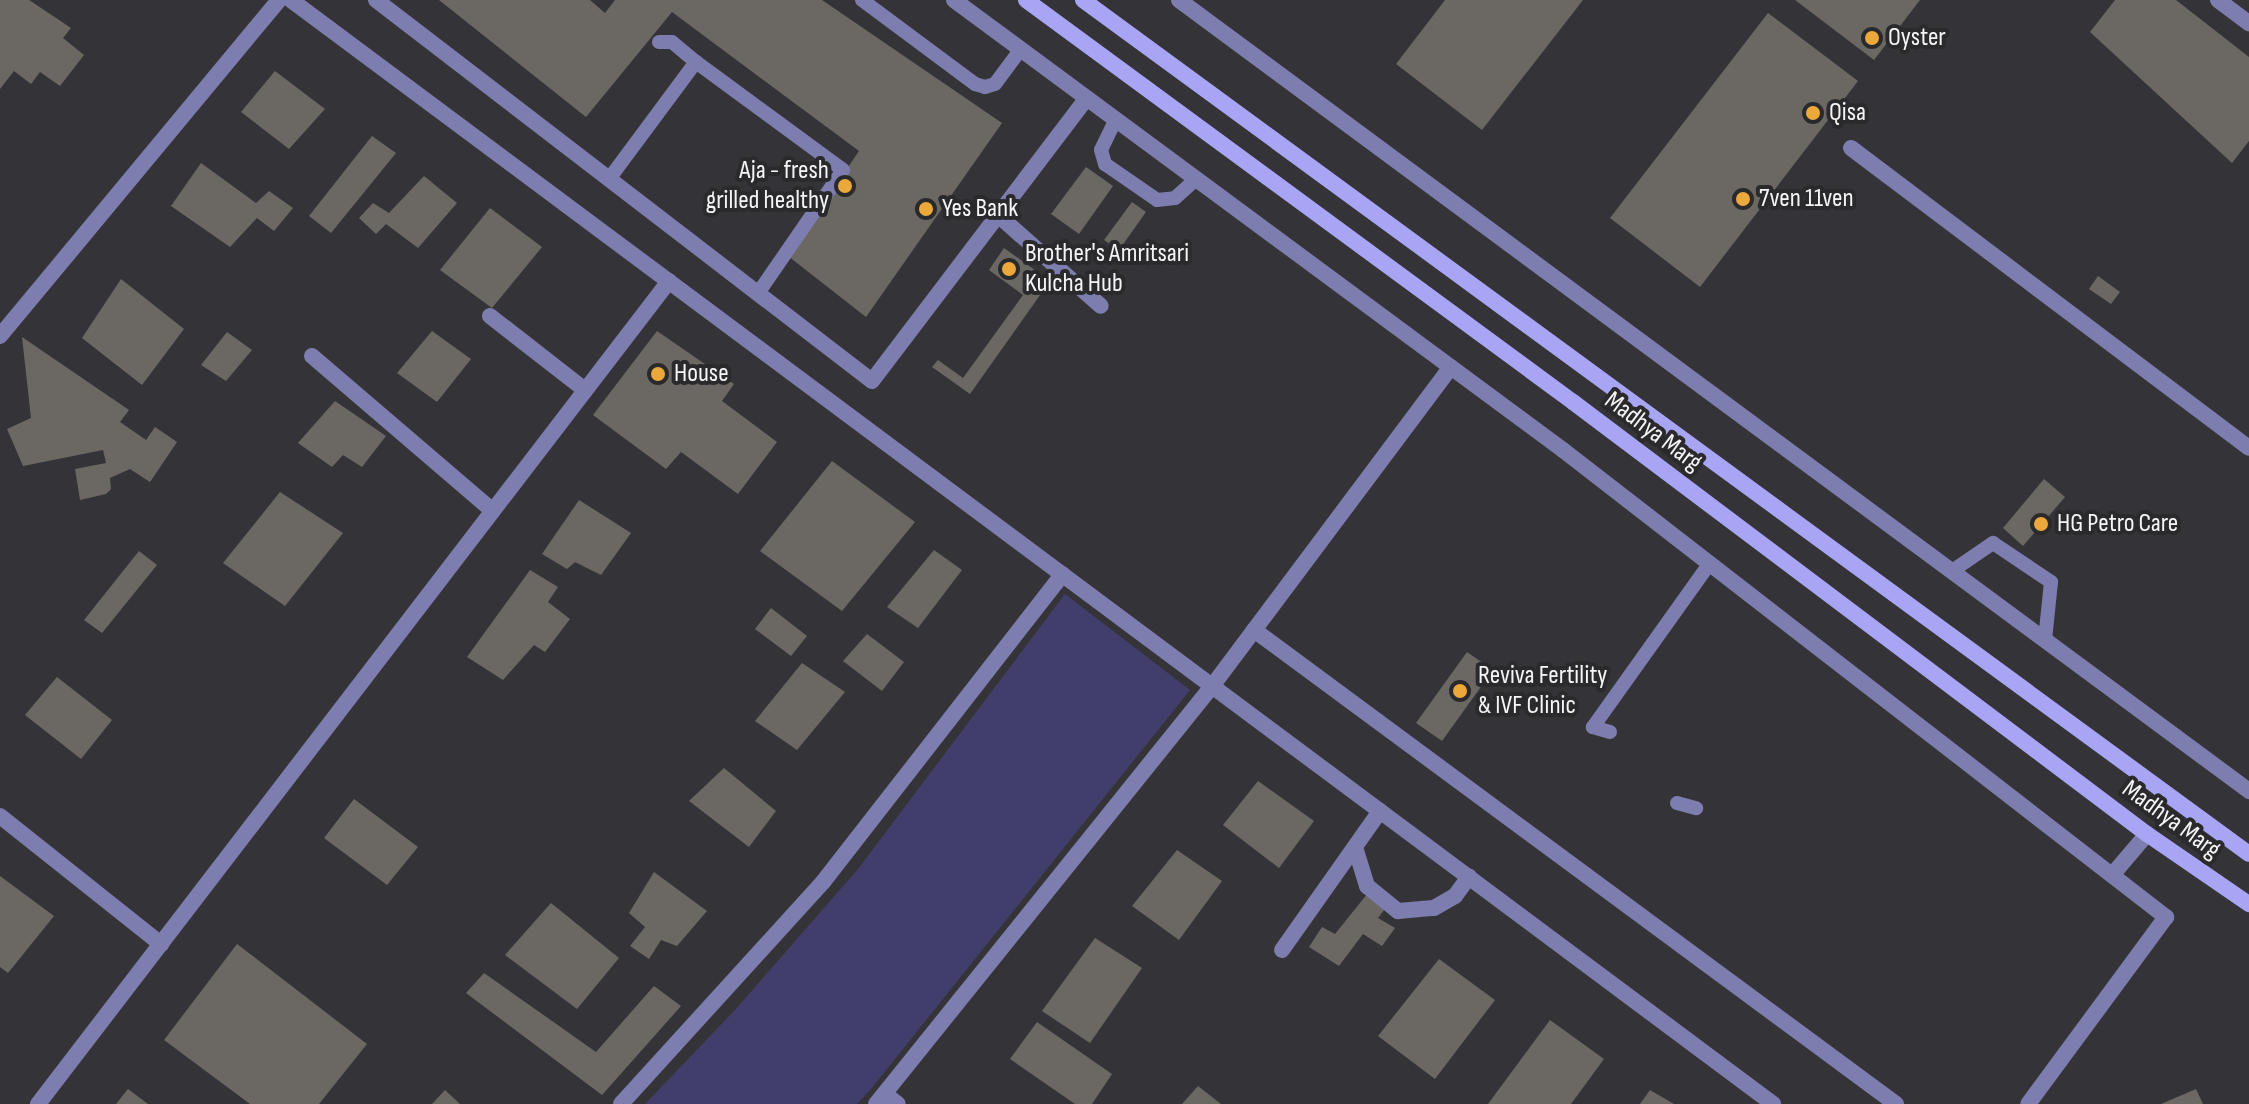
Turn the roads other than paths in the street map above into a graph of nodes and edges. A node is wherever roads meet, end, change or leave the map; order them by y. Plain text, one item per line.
1 (279, 0) edge
2 (291, 0) edge
3 (376, 0) edge
4 (862, 0) edge
5 (954, 0) edge
6 (1026, 0) edge
7 (1083, 0) edge
8 (1179, 0) edge
9 (2218, 0) edge
10 (2249, 23) edge
11 (667, 37) dead end
12 (1021, 49) junction
13 (696, 62) junction
14 (1087, 98) junction
15 (1116, 119) junction
16 (1851, 148) dead end
17 (609, 179) junction
18 (1196, 179) junction
19 (998, 215) junction
20 (669, 281) junction
21 (758, 293) junction
22 (1101, 306) dead end
23 (490, 316) dead end
24 (0, 336) edge
25 (312, 356) dead end
26 (1451, 367) junction
27 (585, 390) junction
28 (2249, 448) edge
29 (493, 511) junction
30 (1710, 563) junction
31 (1952, 571) junction
32 (1063, 574) junction
33 (1254, 630) junction
34 (2045, 640) junction
35 (1213, 685) junction
36 (1604, 735) dead end
37 (2249, 791) edge
38 (1380, 811) junction
39 (0, 816) edge
40 (2147, 834) junction
41 (1355, 847) junction
42 (2249, 854) edge
43 (2113, 874) junction
44 (1469, 877) junction
45 (2249, 904) edge
46 (161, 944) junction
47 (1282, 950) dead end
48 (886, 1101) edge
49 (38, 1104) edge
50 (621, 1104) edge
51 (1773, 1104) edge
52 (1896, 1104) edge
53 (2028, 1104) edge

1 - 24 street
2 - 20 street
3 - 17 street
4 - 12 lane
5 - 12 street
6 - 40 main road, Madhya Marg
7 - 42 main road, Madhya Marg
8 - 31 street
9 - 10 street
11 - 13 lane
12 - 14 street
13 - 17 lane
13 - 21 lane
14 - 15 street
14 - 19 street
15 - 18 street
15 - 18 lane
16 - 28 street
17 - 21 street
18 - 26 street
19 - 21 street
19 - 22 street
20 - 27 street
20 - 32 street
23 - 27 street
25 - 29 street
26 - 30 street
26 - 33 street
27 - 29 street
29 - 46 street
30 - 36 lane
30 - 43 street
31 - 34 street
31 - 34 lane
32 - 35 street
32 - 50 street
33 - 35 street
33 - 52 street
34 - 37 street
35 - 38 street
35 - 48 street
38 - 41 street
38 - 44 street
39 - 46 street
40 - 43 street
40 - 45 main road, Madhya Marg
41 - 44 street
41 - 47 street
43 - 53 street
44 - 51 street
46 - 49 street

